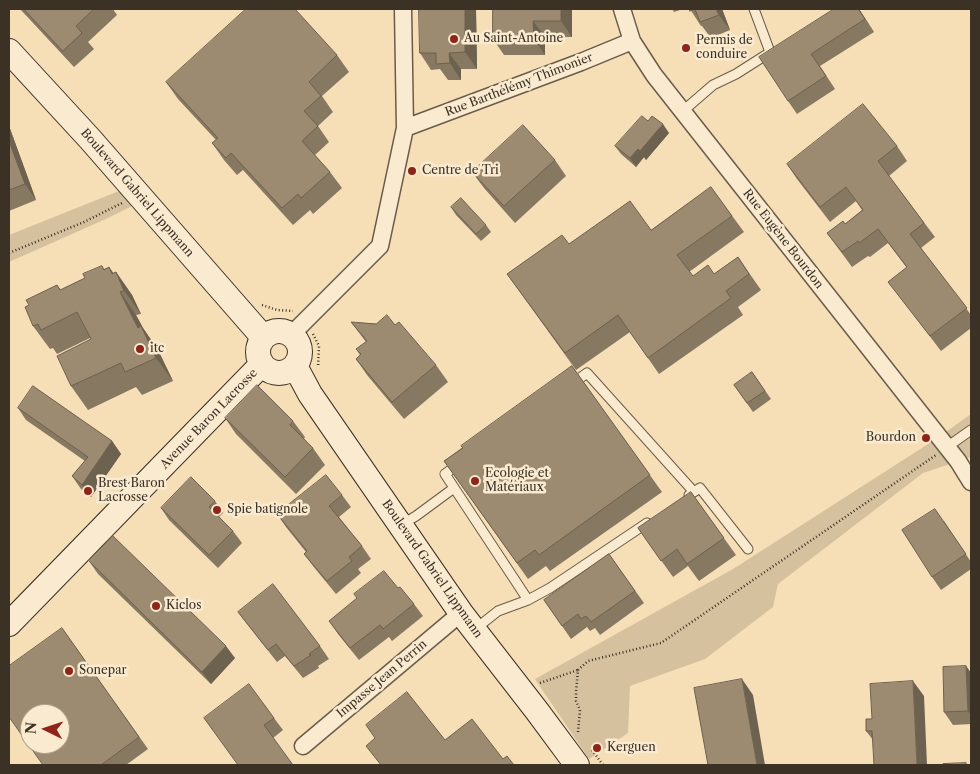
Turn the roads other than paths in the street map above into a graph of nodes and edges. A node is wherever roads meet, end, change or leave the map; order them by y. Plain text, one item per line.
1 (403, 9) edge
2 (622, 9) edge
3 (754, 9) edge
4 (632, 41) junction
5 (778, 47) edge
6 (9, 51) edge
7 (770, 52) junction
8 (683, 111) junction
9 (406, 128) junction
10 (292, 334) junction
11 (264, 338) junction
12 (262, 364) junction
13 (295, 366) junction
14 (563, 390) edge
15 (971, 430) edge
16 (947, 447) junction
17 (468, 457) edge
18 (970, 479) edge
19 (454, 488) junction
20 (694, 492) junction
21 (678, 502) edge
22 (654, 518) edge
23 (400, 525) junction
24 (748, 549) dead end
25 (528, 600) junction
26 (467, 622) junction
27 (9, 624) edge
28 (303, 746) dead end
29 (577, 765) edge

1 - 9 street
2 - 4 street, Rue Eugène Bourdon
3 - 7 lane
4 - 8 street, Rue Eugène Bourdon
4 - 9 street, Rue Barthélémy Thimonier
5 - 7 lane
6 - 11 street, Boulevard Gabriel Lippmann
7 - 8 lane
8 - 16 street, Rue Eugène Bourdon
9 - 10 street
10 - 11 street
10 - 13 street
11 - 12 street
12 - 13 street
12 - 27 street, Avenue Baron Lacrosse
13 - 23 street, Boulevard Gabriel Lippmann
14 - 20 lane
15 - 16 lane
16 - 18 street, Rue Eugène Bourdon
17 - 19 lane
19 - 23 lane
19 - 25 lane
20 - 21 lane
20 - 24 lane
22 - 25 lane
23 - 26 street, Boulevard Gabriel Lippmann
25 - 26 lane
26 - 28 street, Impasse Jean Perrin
26 - 29 street, Boulevard Gabriel Lippmann

